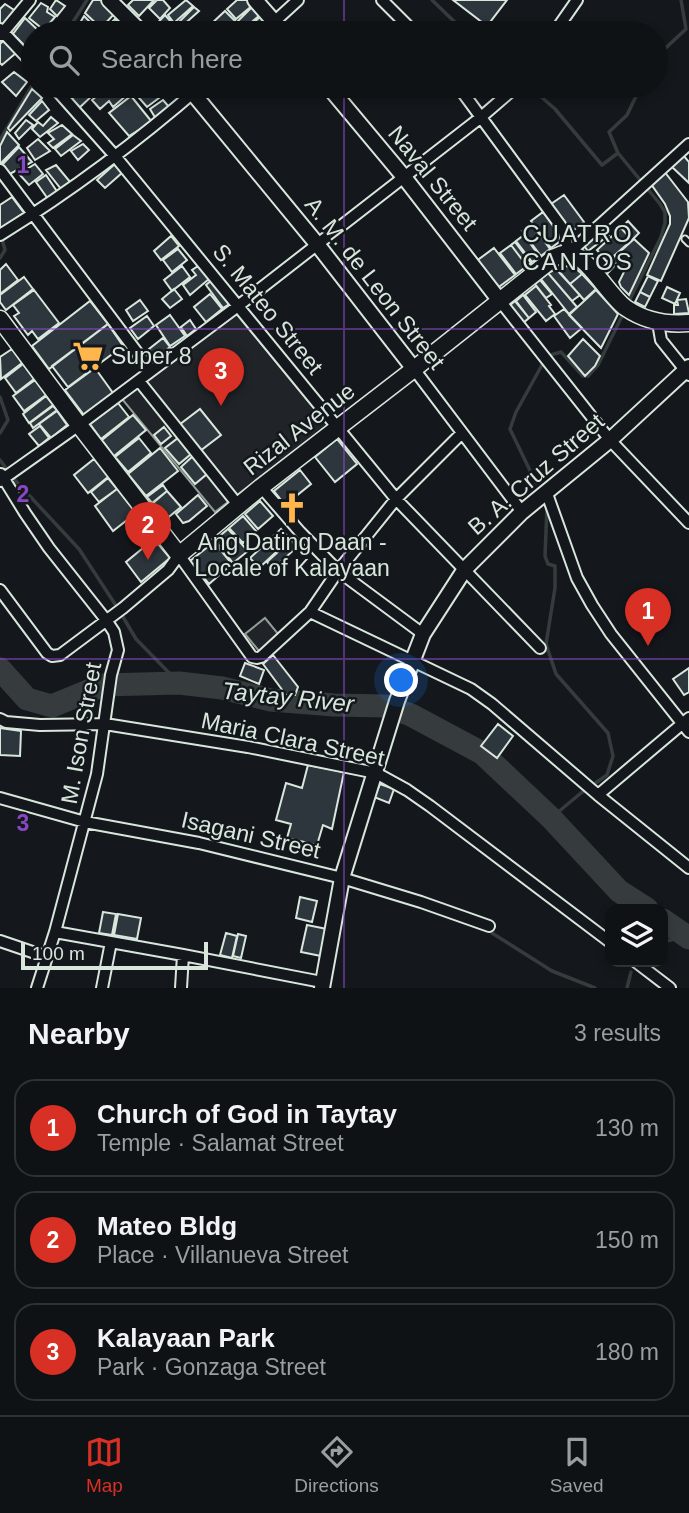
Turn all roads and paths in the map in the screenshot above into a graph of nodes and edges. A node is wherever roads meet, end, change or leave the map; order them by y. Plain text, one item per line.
1 (30, 0) edge
2 (109, 0) edge
3 (255, 0) edge
4 (298, 0) edge
5 (382, 0) edge
6 (577, 0) edge
7 (130, 21) edge
8 (274, 21) edge
9 (284, 21) edge
10 (403, 21) edge
11 (564, 21) edge
12 (1, 32) edge
13 (21, 52) edge
14 (64, 98) edge
15 (182, 98) edge
16 (202, 98) edge
17 (338, 98) edge
18 (466, 98) edge
19 (503, 98) edge
20 (480, 118) junction
21 (689, 144) edge
22 (115, 156) junction
23 (0, 170) edge
24 (404, 177) junction
25 (34, 214) junction
26 (0, 235) edge
27 (317, 244) junction
28 (569, 253) junction
29 (500, 301) junction
30 (238, 306) junction
31 (0, 319) edge
32 (658, 323) junction
33 (689, 323) edge
34 (414, 369) junction
35 (151, 371) junction
36 (688, 371) edge
37 (139, 381) junction
38 (79, 425) junction
39 (338, 428) junction
40 (462, 433) junction
41 (610, 440) junction
42 (1, 478) edge
43 (261, 487) junction
44 (546, 491) junction
45 (396, 499) junction
46 (238, 505) junction
47 (522, 512) junction
48 (689, 523) edge
49 (179, 555) junction
50 (465, 569) junction
51 (338, 571) junction
52 (0, 590) edge
53 (310, 612) junction
54 (106, 620) junction
55 (423, 634) junction
56 (540, 648) dead end
57 (412, 661) junction
58 (0, 719) edge
59 (105, 724) junction
60 (687, 724) edge
61 (376, 773) junction
62 (594, 792) junction
63 (0, 798) edge
64 (85, 822) junction
65 (689, 868) edge
66 (342, 878) junction
67 (489, 926) dead end
68 (55, 932) junction
69 (605, 938) edge
70 (0, 941) edge
71 (111, 942) junction
72 (183, 955) junction
73 (47, 957) junction
74 (643, 967) edge
75 (322, 985) edge
76 (37, 988) edge
77 (102, 988) edge
78 (181, 988) edge
79 (670, 988) edge

1 - 12 street
2 - 7 street
3 - 8 street
4 - 9 street
5 - 10 street
6 - 11 street
12 - 13 street
14 - 22 street, S. Mateo Street
15 - 22 street
16 - 27 street, A. M. de Leon Street
17 - 24 street, Naval Street
18 - 20 street
19 - 20 street
20 - 24 street
20 - 28 street
21 - 28 street
22 - 25 street
22 - 30 street, S. Mateo Street
23 - 25 street
24 - 27 street
24 - 29 street, Naval Street
25 - 26 street
25 - 35 street
27 - 30 street
27 - 34 street, A. M. de Leon Street
28 - 29 main road, Rizal Avenue
28 - 32 main road
29 - 34 main road, Rizal Avenue
29 - 41 street
30 - 35 street
30 - 39 street, S. Mateo Street
31 - 38 main road
32 - 33 main road
32 - 36 street
34 - 39 main road, Rizal Avenue
34 - 40 street, A. M. de Leon Street
35 - 37 street
36 - 41 street, B. A. Cruz Street
37 - 38 street
37 - 46 street
38 - 42 street
38 - 49 main road
39 - 43 main road, Rizal Avenue
39 - 45 street, S. Mateo Street
40 - 45 street
40 - 47 street, A. M. de Leon Street
41 - 44 street, B. A. Cruz Street
41 - 48 street
42 - 54 street, M. Ison Street
43 - 46 main road, Rizal Avenue
43 - 51 street
44 - 47 street, B. A. Cruz Street
44 - 60 street
45 - 50 street, S. Mateo Street
45 - 51 street
46 - 49 main road, Rizal Avenue
47 - 50 street, B. A. Cruz Street
49 - 53 street
49 - 54 street
50 - 55 street, B. A. Cruz Street
50 - 56 street, S. Mateo Street
51 - 53 street
51 - 55 street
52 - 54 street
53 - 57 street
54 - 59 street, M. Ison Street
55 - 57 street, B. A. Cruz Street
57 - 61 street, B. A. Cruz Street
57 - 62 street
58 - 59 street, Maria Clara Street
59 - 61 street, Maria Clara Street
59 - 64 street, M. Ison Street
60 - 62 street
61 - 66 street, B. A. Cruz Street
61 - 69 street, Maria Clara Street
62 - 65 street
63 - 64 street, Isagani Street
64 - 66 street, Isagani Street
64 - 68 street, M. Ison Street
66 - 67 street, Isagani Street
66 - 75 street, B. A. Cruz Street
68 - 71 street
68 - 73 street, M. Ison Street
70 - 73 street
71 - 72 street
71 - 77 street
72 - 75 street
72 - 78 street
73 - 76 street, M. Ison Street
74 - 79 street

